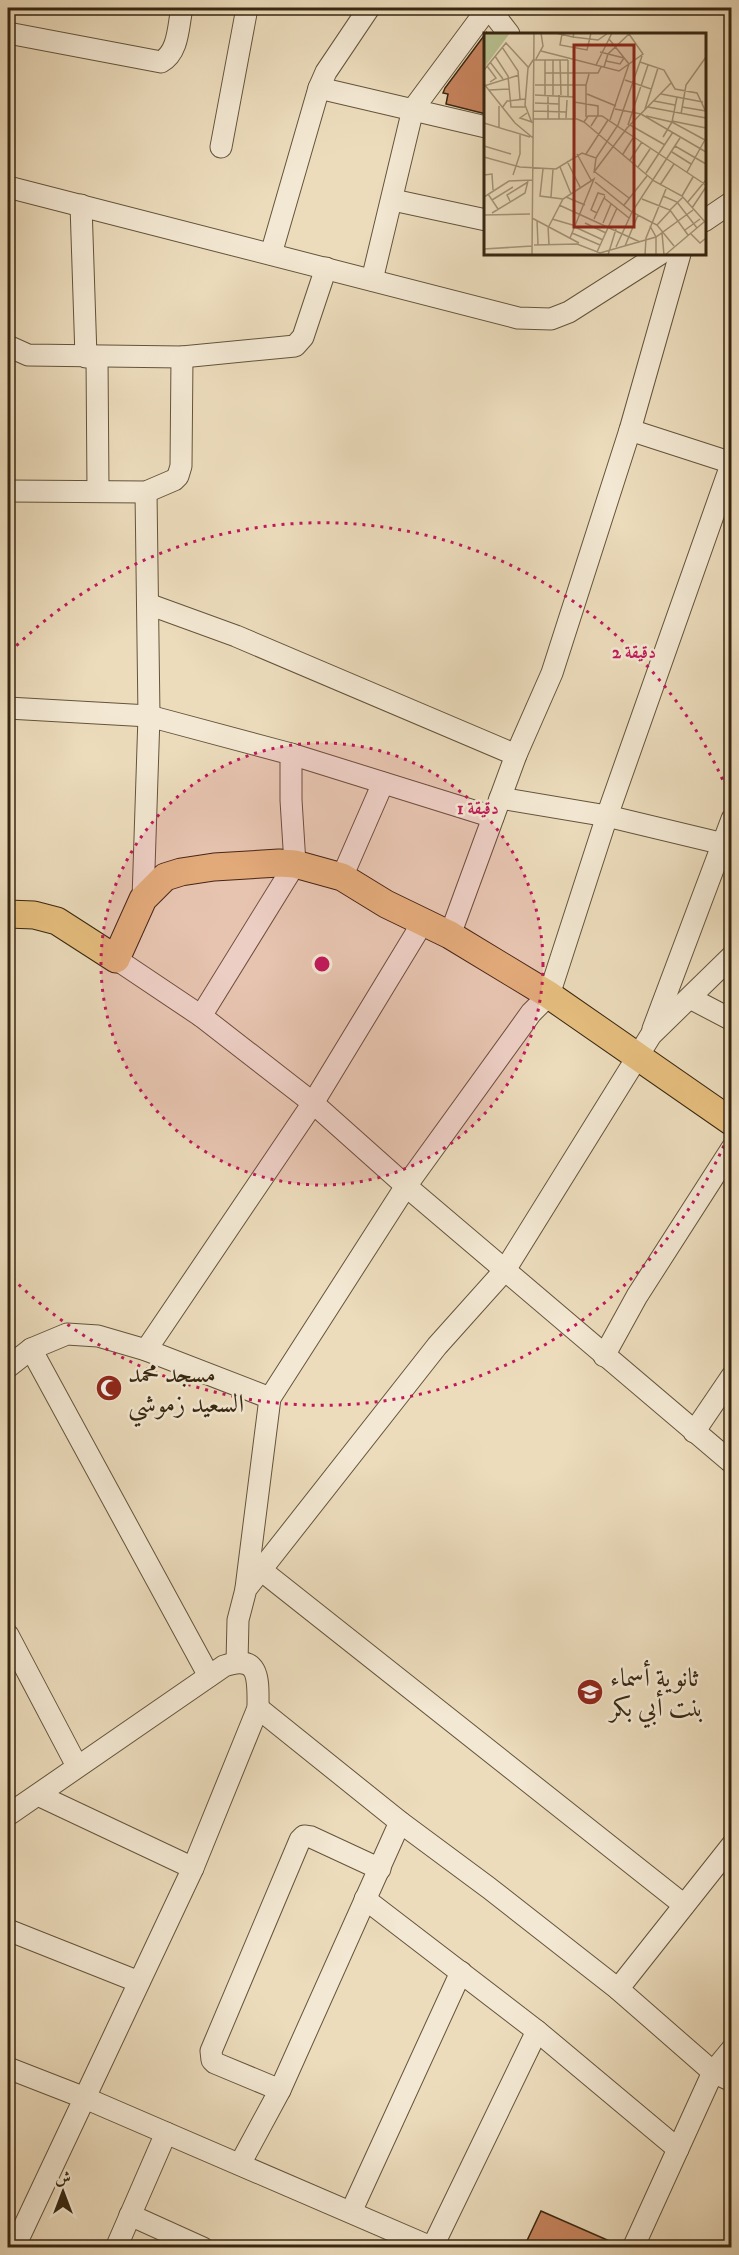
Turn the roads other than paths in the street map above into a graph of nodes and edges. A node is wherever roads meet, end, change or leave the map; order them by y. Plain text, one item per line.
1 (182, 8) edge
2 (247, 8) edge
3 (369, 8) edge
4 (489, 8) edge
5 (8, 33) edge
6 (508, 33) edge
7 (319, 88) junction
8 (413, 109) junction
9 (484, 127) edge
10 (221, 147) dead end
11 (8, 187) edge
12 (393, 200) junction
13 (732, 202) edge
14 (81, 205) junction
15 (484, 220) edge
16 (706, 220) edge
17 (271, 254) junction
18 (658, 255) edge
19 (680, 255) edge
20 (327, 268) junction
21 (372, 280) junction
22 (8, 346) edge
23 (92, 357) junction
24 (182, 357) junction
25 (630, 430) junction
26 (731, 463) edge
27 (8, 491) edge
28 (98, 491) junction
29 (146, 492) junction
30 (148, 604) junction
31 (8, 708) edge
32 (149, 716) junction
33 (291, 754) junction
34 (516, 755) junction
35 (382, 783) junction
36 (497, 807) junction
37 (607, 816) junction
38 (732, 819) edge
39 (728, 845) edge
40 (295, 864) junction
41 (342, 877) junction
42 (143, 899) junction
43 (8, 914) edge
44 (423, 922) junction
45 (450, 936) junction
46 (732, 956) edge
47 (116, 959) junction
48 (549, 995) junction
49 (690, 998) junction
50 (201, 1016) junction
51 (732, 1020) edge
52 (651, 1035) junction
53 (638, 1058) junction
54 (313, 1103) junction
55 (732, 1122) edge
56 (732, 1148) edge
57 (406, 1186) junction
58 (505, 1270) junction
59 (31, 1349) junction
60 (146, 1350) junction
61 (604, 1356) junction
62 (8, 1367) edge
63 (732, 1376) edge
64 (270, 1398) junction
65 (694, 1432) junction
66 (732, 1463) edge
67 (261, 1570) junction
68 (246, 1589) junction
69 (8, 1635) edge
70 (237, 1662) junction
71 (209, 1676) junction
72 (258, 1708) junction
73 (76, 1766) junction
74 (38, 1795) junction
75 (8, 1815) edge
76 (400, 1822) junction
77 (732, 1845) edge
78 (194, 1868) junction
79 (380, 1869) junction
80 (365, 1899) junction
81 (684, 1905) junction
82 (8, 1930) edge
83 (461, 1972) junction
84 (139, 1982) junction
85 (618, 1989) junction
86 (537, 2031) junction
87 (732, 2049) edge
88 (8, 2068) edge
89 (722, 2076) edge
90 (280, 2090) junction
91 (85, 2098) junction
92 (166, 2133) junction
93 (678, 2149) junction
94 (240, 2164) junction
95 (351, 2212) junction
96 (130, 2215) junction
97 (12, 2245) edge
98 (116, 2247) edge
99 (203, 2247) edge
100 (432, 2247) edge
101 (633, 2247) edge

1 - 5 street
2 - 10 street
3 - 7 street
4 - 6 street
4 - 8 street
7 - 8 street
7 - 17 street
8 - 9 street
8 - 12 street
11 - 14 street
12 - 15 street
12 - 21 street
13 - 16 street
14 - 17 street
14 - 23 street
17 - 20 street
18 - 21 street
19 - 25 street
20 - 21 street
20 - 24 street
22 - 23 street
23 - 24 street
23 - 28 street
24 - 29 street
25 - 26 street
25 - 34 street
26 - 37 street
27 - 28 street
28 - 29 street
29 - 30 street
30 - 32 street
30 - 34 street
31 - 32 street
32 - 33 street
32 - 42 street
33 - 35 street
33 - 40 street
34 - 36 street
35 - 36 street
35 - 41 street
36 - 37 street
36 - 45 street
37 - 39 street
37 - 48 street
38 - 39 street
39 - 52 street
40 - 41 main road
40 - 42 main road
40 - 50 street
41 - 44 main road
42 - 47 main road
43 - 47 main road
44 - 45 main road
44 - 54 street
45 - 48 main road
46 - 49 street
47 - 50 street
48 - 53 main road
48 - 57 street
49 - 51 street
49 - 52 street
50 - 54 street
52 - 53 street
53 - 55 main road
53 - 58 street
54 - 57 street
54 - 60 street
56 - 61 street
57 - 58 street
57 - 64 street
58 - 61 street
58 - 67 street
59 - 60 street
59 - 62 street
59 - 71 street
60 - 64 street
61 - 65 street
63 - 65 street
64 - 68 street
65 - 66 street
67 - 68 street
67 - 81 street
68 - 70 street
69 - 73 street
70 - 71 street
70 - 72 street
71 - 73 street
72 - 76 street
72 - 78 street
73 - 74 street
74 - 75 street
74 - 78 street
76 - 79 street
76 - 85 street
77 - 81 street
78 - 84 street
79 - 80 street
79 - 90 street
80 - 83 street
80 - 90 street
81 - 85 street
82 - 84 street
83 - 86 street
83 - 95 street
84 - 91 street
85 - 89 street
86 - 93 street
86 - 100 street
87 - 89 street
88 - 91 street
89 - 93 street
90 - 94 street
91 - 92 street
91 - 97 street
92 - 94 street
92 - 96 street
93 - 101 street
94 - 95 street
95 - 100 street
96 - 98 street
96 - 99 street

